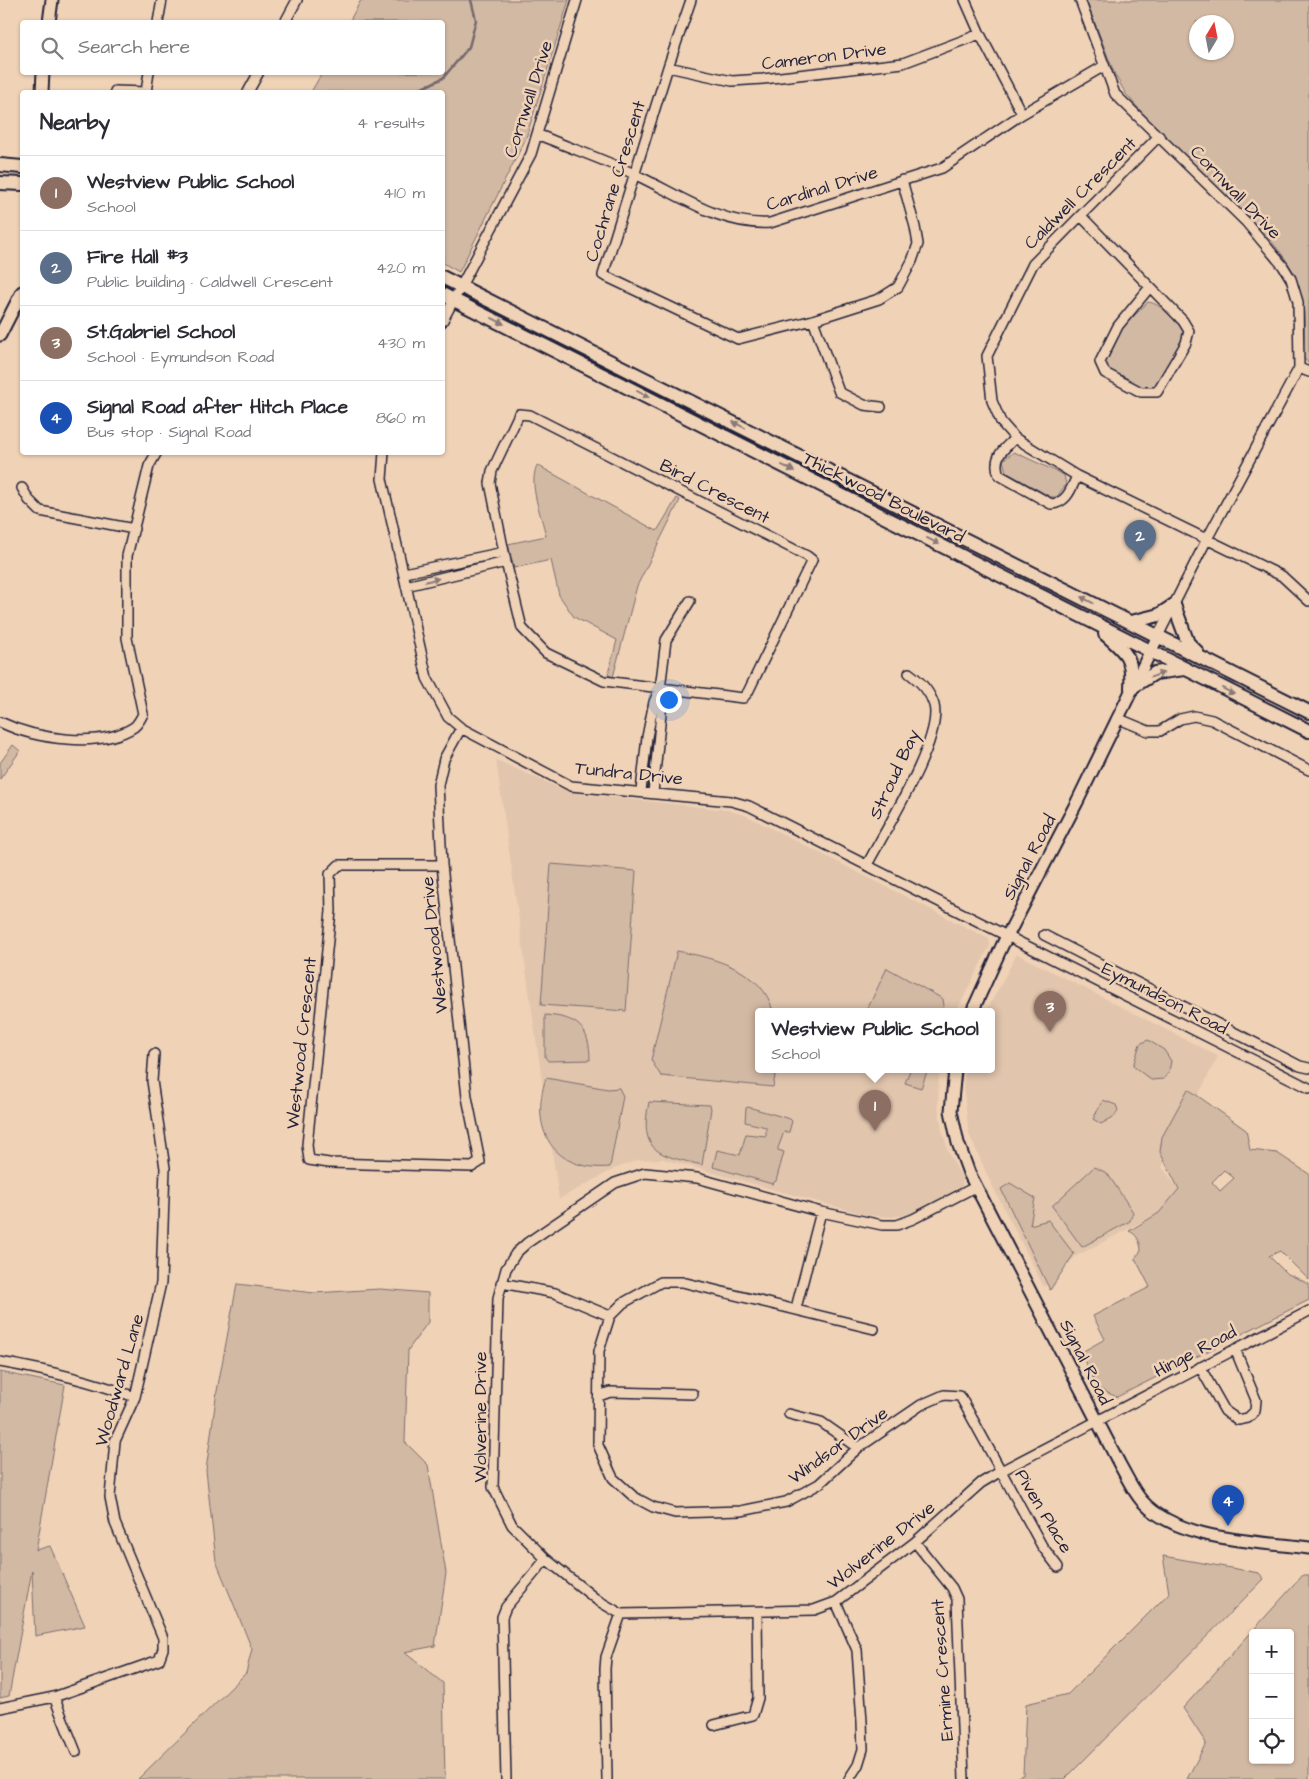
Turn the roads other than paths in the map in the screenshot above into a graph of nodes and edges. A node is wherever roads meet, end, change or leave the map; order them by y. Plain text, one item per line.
1 (52, 0) edge
2 (162, 0) edge
3 (297, 0) edge
4 (578, 0) edge
5 (692, 0) edge
6 (965, 0) edge
7 (1080, 0) edge
8 (49, 20) edge
9 (158, 20) edge
10 (286, 20) edge
11 (980, 34) junction
12 (1104, 66) junction
13 (668, 67) junction
14 (44, 75) edge
15 (149, 75) edge
16 (257, 75) edge
17 (42, 90) edge
18 (147, 90) edge
19 (249, 90) edge
20 (1022, 114) junction
21 (536, 134) junction
22 (1159, 136) junction
23 (0, 165) edge
24 (20, 167) edge
25 (634, 174) junction
26 (902, 180) junction
27 (0, 183) edge
28 (20, 184) edge
29 (1081, 216) junction
30 (445, 278) edge
31 (462, 286) junction
32 (1150, 287) junction
33 (20, 296) edge
34 (448, 296) edge
35 (445, 309) edge
36 (813, 320) junction
37 (0, 335) edge
38 (1299, 368) junction
39 (1309, 372) edge
40 (881, 408) dead end
41 (1015, 438) junction
42 (155, 455) edge
43 (384, 455) edge
44 (1077, 476) junction
45 (22, 488) dead end
46 (134, 529) junction
47 (1206, 539) junction
48 (504, 552) junction
49 (454, 562) junction
50 (506, 562) junction
51 (404, 573) junction
52 (457, 574) junction
53 (406, 586) junction
54 (690, 601) dead end
55 (1309, 601) edge
56 (1174, 605) junction
57 (1131, 622) junction
58 (1093, 623) junction
59 (1158, 636) junction
60 (1151, 651) junction
61 (1208, 661) junction
62 (1184, 669) junction
63 (909, 673) dead end
64 (1131, 688) junction
65 (660, 689) junction
66 (1309, 712) edge
67 (1117, 718) junction
68 (0, 722) edge
69 (461, 728) junction
70 (1309, 731) edge
71 (646, 736) junction
72 (658, 737) junction
73 (1309, 770) edge
74 (641, 791) junction
75 (653, 793) junction
76 (867, 865) junction
77 (442, 866) junction
78 (1044, 935) dead end
79 (1007, 936) junction
80 (1091, 960) junction
81 (1084, 974) junction
82 (974, 1008) edge
83 (154, 1054) dead end
84 (1309, 1068) edge
85 (955, 1073) edge
86 (1309, 1088) edge
87 (480, 1162) joint
88 (977, 1186) junction
89 (821, 1212) junction
90 (501, 1283) junction
91 (796, 1308) junction
92 (1309, 1311) edge
93 (610, 1316) junction
94 (874, 1329) dead end
95 (1235, 1348) junction
96 (0, 1362) edge
97 (1200, 1368) junction
98 (693, 1394) dead end
99 (599, 1396) junction
100 (134, 1397) junction
101 (789, 1414) dead end
102 (1097, 1421) junction
103 (858, 1448) junction
104 (1001, 1471) junction
105 (915, 1542) junction
106 (1309, 1548) edge
107 (546, 1559) junction
108 (1058, 1567) dead end
109 (836, 1602) junction
110 (757, 1613) junction
111 (621, 1614) junction
112 (54, 1697) junction
113 (0, 1708) edge
114 (714, 1725) dead end
115 (76, 1752) dead end
116 (506, 1779) edge
117 (607, 1779) edge
118 (849, 1779) edge
119 (964, 1779) edge

1 - 8 street
2 - 9 street
3 - 10 street
4 - 21 street, Cornwall Drive
5 - 13 street, Cochrane Crescent
6 - 11 street
7 - 12 street, Cornwall Drive
11 - 13 street, Cameron Drive
11 - 20 street
12 - 20 street, Cardinal Drive
12 - 22 street, Cornwall Drive
13 - 25 street, Cochrane Crescent
14 - 17 street
15 - 18 street
16 - 19 street
20 - 26 street, Cardinal Drive
21 - 25 street, Cardinal Drive
21 - 31 street, Cornwall Drive
22 - 29 street, Caldwell Crescent
22 - 38 street, Cornwall Drive
23 - 24 main road
25 - 26 street, Cardinal Drive
25 - 36 street, Cochrane Crescent
26 - 36 street, Cochrane Crescent
27 - 28 main road
29 - 32 street
29 - 41 street, Caldwell Crescent
30 - 31 main road, Thickwood Boulevard
31 - 34 street, Cornwall Drive
57 -> 31 main road, Thickwood Boulevard
32 - 32 street
33 - 37 street
34 - 35 street
34 -> 58 main road, Thickwood Boulevard
36 - 40 street
38 - 39 street
38 - 47 street, Cornwall Drive
41 - 44 street, Caldwell Crescent
41 - 44 street
42 - 46 street
43 - 51 street, Tundra Drive
44 - 47 street, Caldwell Crescent
45 - 46 street
46 - 68 street
47 - 55 street, Caldwell Crescent
47 - 56 street, Cornwall Drive
48 - 49 street
48 - 50 street, Bird Crescent
48 - 65 street, Bird Crescent
49 - 51 street
49 - 52 street
50 - 52 street
50 - 65 street, Bird Crescent
51 - 53 street, Tundra Drive
53 -> 52 street
53 - 69 street, Tundra Drive
54 - 65 street
56 - 57 main road
56 - 59 street, Cornwall Drive
56 - 61 main road
57 - 59 main road, Thickwood Boulevard
58 - 60 main road, Thickwood Boulevard
58 - 64 main road
59 - 60 street, Signal Road
59 - 61 main road, Thickwood Boulevard
60 - 62 main road, Thickwood Boulevard
60 - 64 street, Signal Road
61 - 66 main road, Thickwood Boulevard
64 -> 62 main road
62 -> 70 main road, Thickwood Boulevard
63 - 76 street, Stroud Bay
64 - 67 street, Signal Road
65 - 71 street
65 - 72 street
67 - 73 street
67 - 79 street, Signal Road
69 - 74 street, Tundra Drive
69 - 77 street, Westwood Drive
71 - 72 street
71 - 74 street
72 - 75 street
74 - 75 street, Tundra Drive
75 - 76 street, Tundra Drive
76 - 79 street, Tundra Drive
77 - 87 street, Westwood Drive
77 - 87 street, Westwood Crescent
78 - 80 street
79 - 81 street, Eymundson Road
79 - 82 street, Signal Road
80 - 81 street
80 - 84 street
81 - 86 street, Eymundson Road
83 - 100 street, Woodward Lane
85 - 88 street, Signal Road
88 - 89 street, Wolverine Drive
88 - 102 street, Signal Road
89 - 90 street, Wolverine Drive
89 - 91 street
90 - 93 street
90 - 107 street, Wolverine Drive
91 - 93 street
91 - 94 street
92 - 95 street, Hinge Road
93 - 99 street, Windsor Drive
95 - 97 street, Hinge Road
95 - 97 street
96 - 100 street
97 - 102 street, Hinge Road
98 - 99 street
99 - 103 street, Windsor Drive
100 - 112 street, Woodward Lane
101 - 103 street
102 - 104 street, Wolverine Drive
102 - 106 street, Signal Road
103 - 104 street, Windsor Drive
104 - 105 street, Wolverine Drive
104 - 108 street, Piven Place
105 - 109 street, Wolverine Drive
105 - 119 street, Ermine Crescent
107 - 111 street, Wolverine Drive
107 - 116 street
109 - 110 street, Wolverine Drive
109 - 118 street
110 - 111 street, Wolverine Drive
110 - 114 street
111 - 117 street
112 - 113 street, Woodward Lane
112 - 115 street

